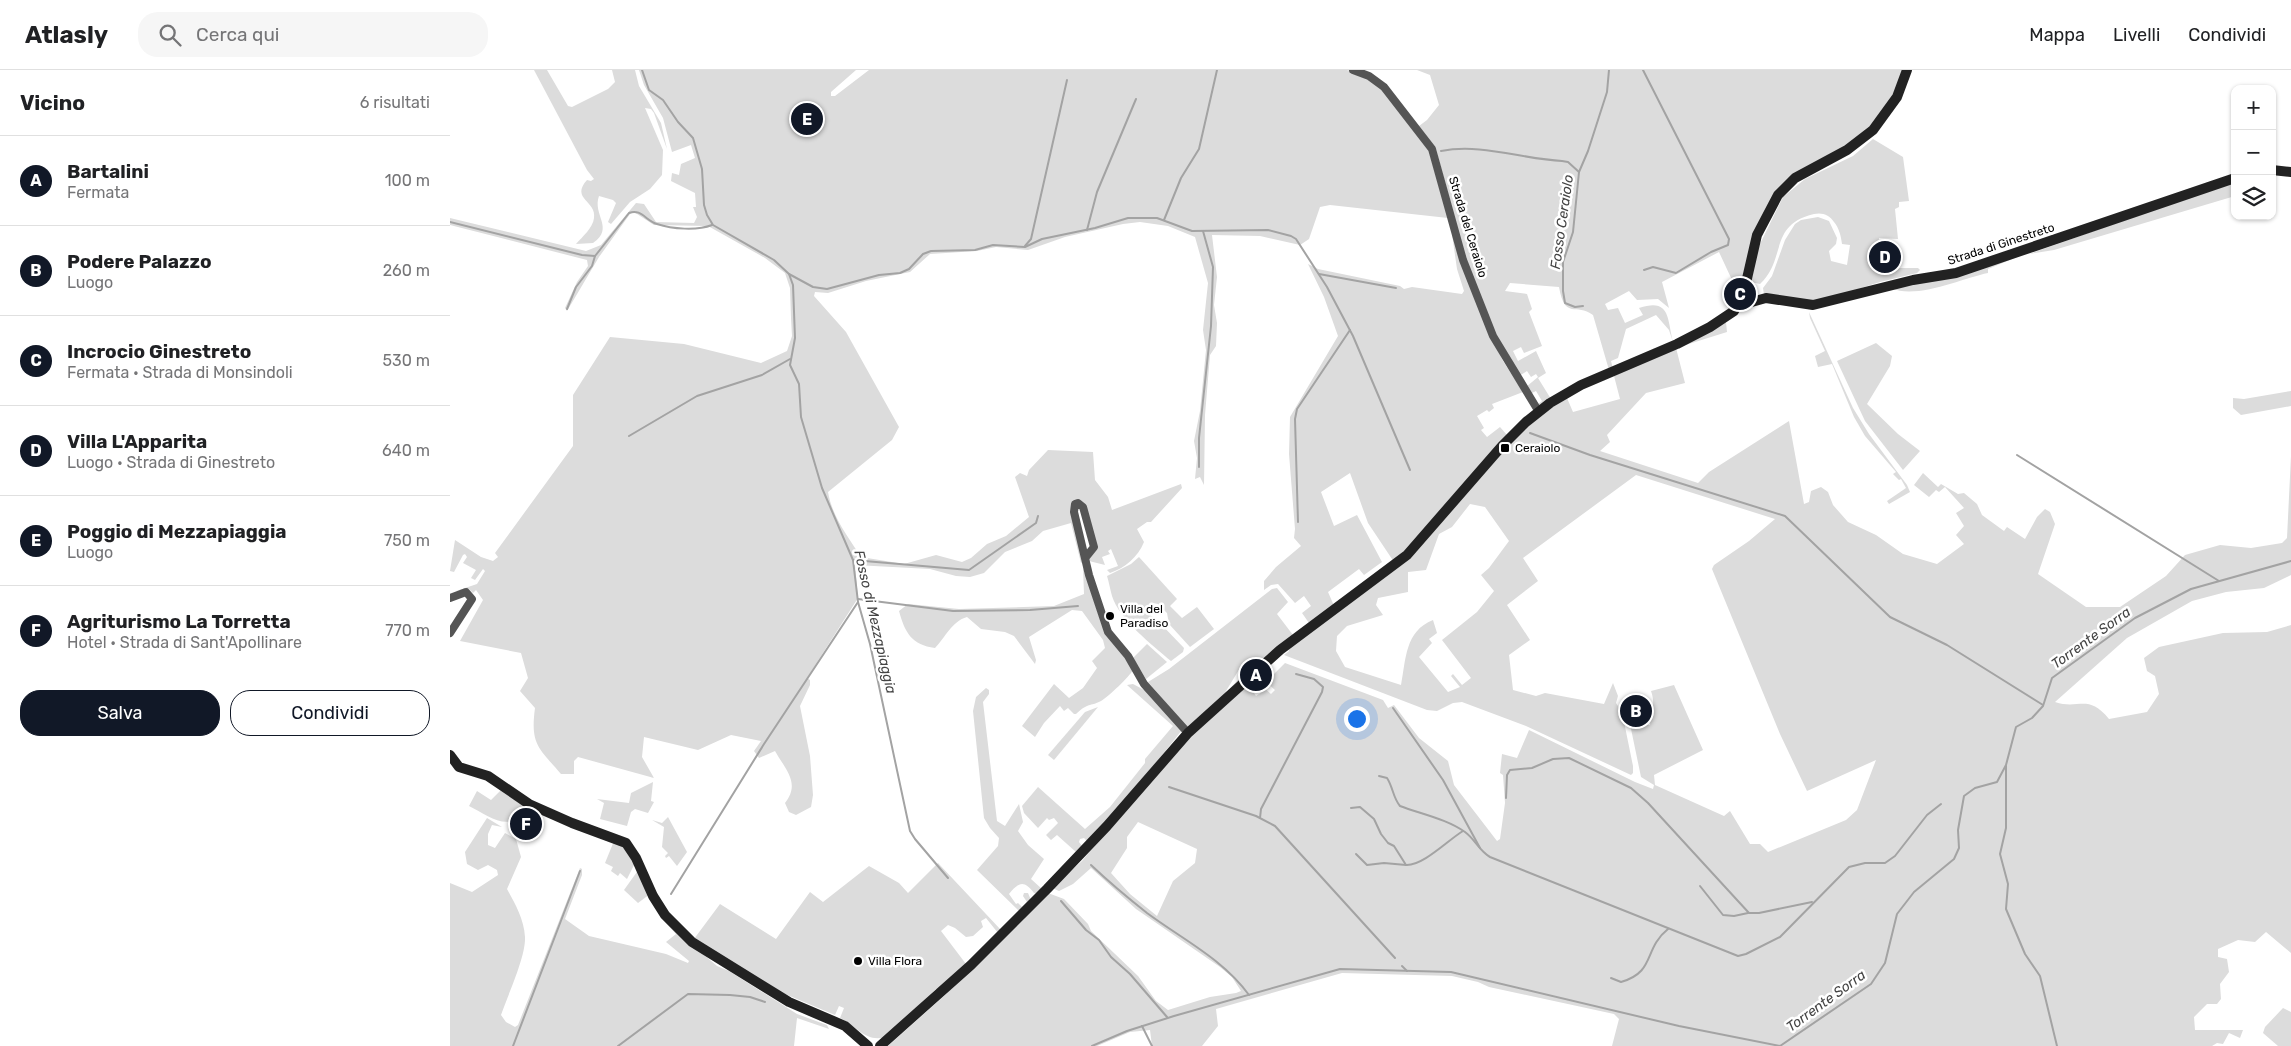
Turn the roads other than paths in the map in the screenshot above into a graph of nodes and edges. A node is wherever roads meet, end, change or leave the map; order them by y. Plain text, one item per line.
1 (1353, 70) edge
2 (1907, 70) edge
3 (2276, 170) edge
4 (2291, 172) edge
5 (2231, 179) edge
6 (1740, 303) junction
7 (1539, 412) junction
8 (1086, 557) junction
9 (450, 598) edge
10 (450, 633) edge
11 (1188, 733) junction
12 (450, 754) edge
13 (868, 1046) edge
14 (880, 1046) edge

1 - 7 street, Strada del Ceraiolo
2 - 6 main road
3 - 4 main road
5 - 6 main road, Strada di Ginestreto
6 - 7 main road
7 - 11 main road
8 - 8 street
8 - 11 street
9 - 10 street
11 - 14 main road
12 - 13 main road

